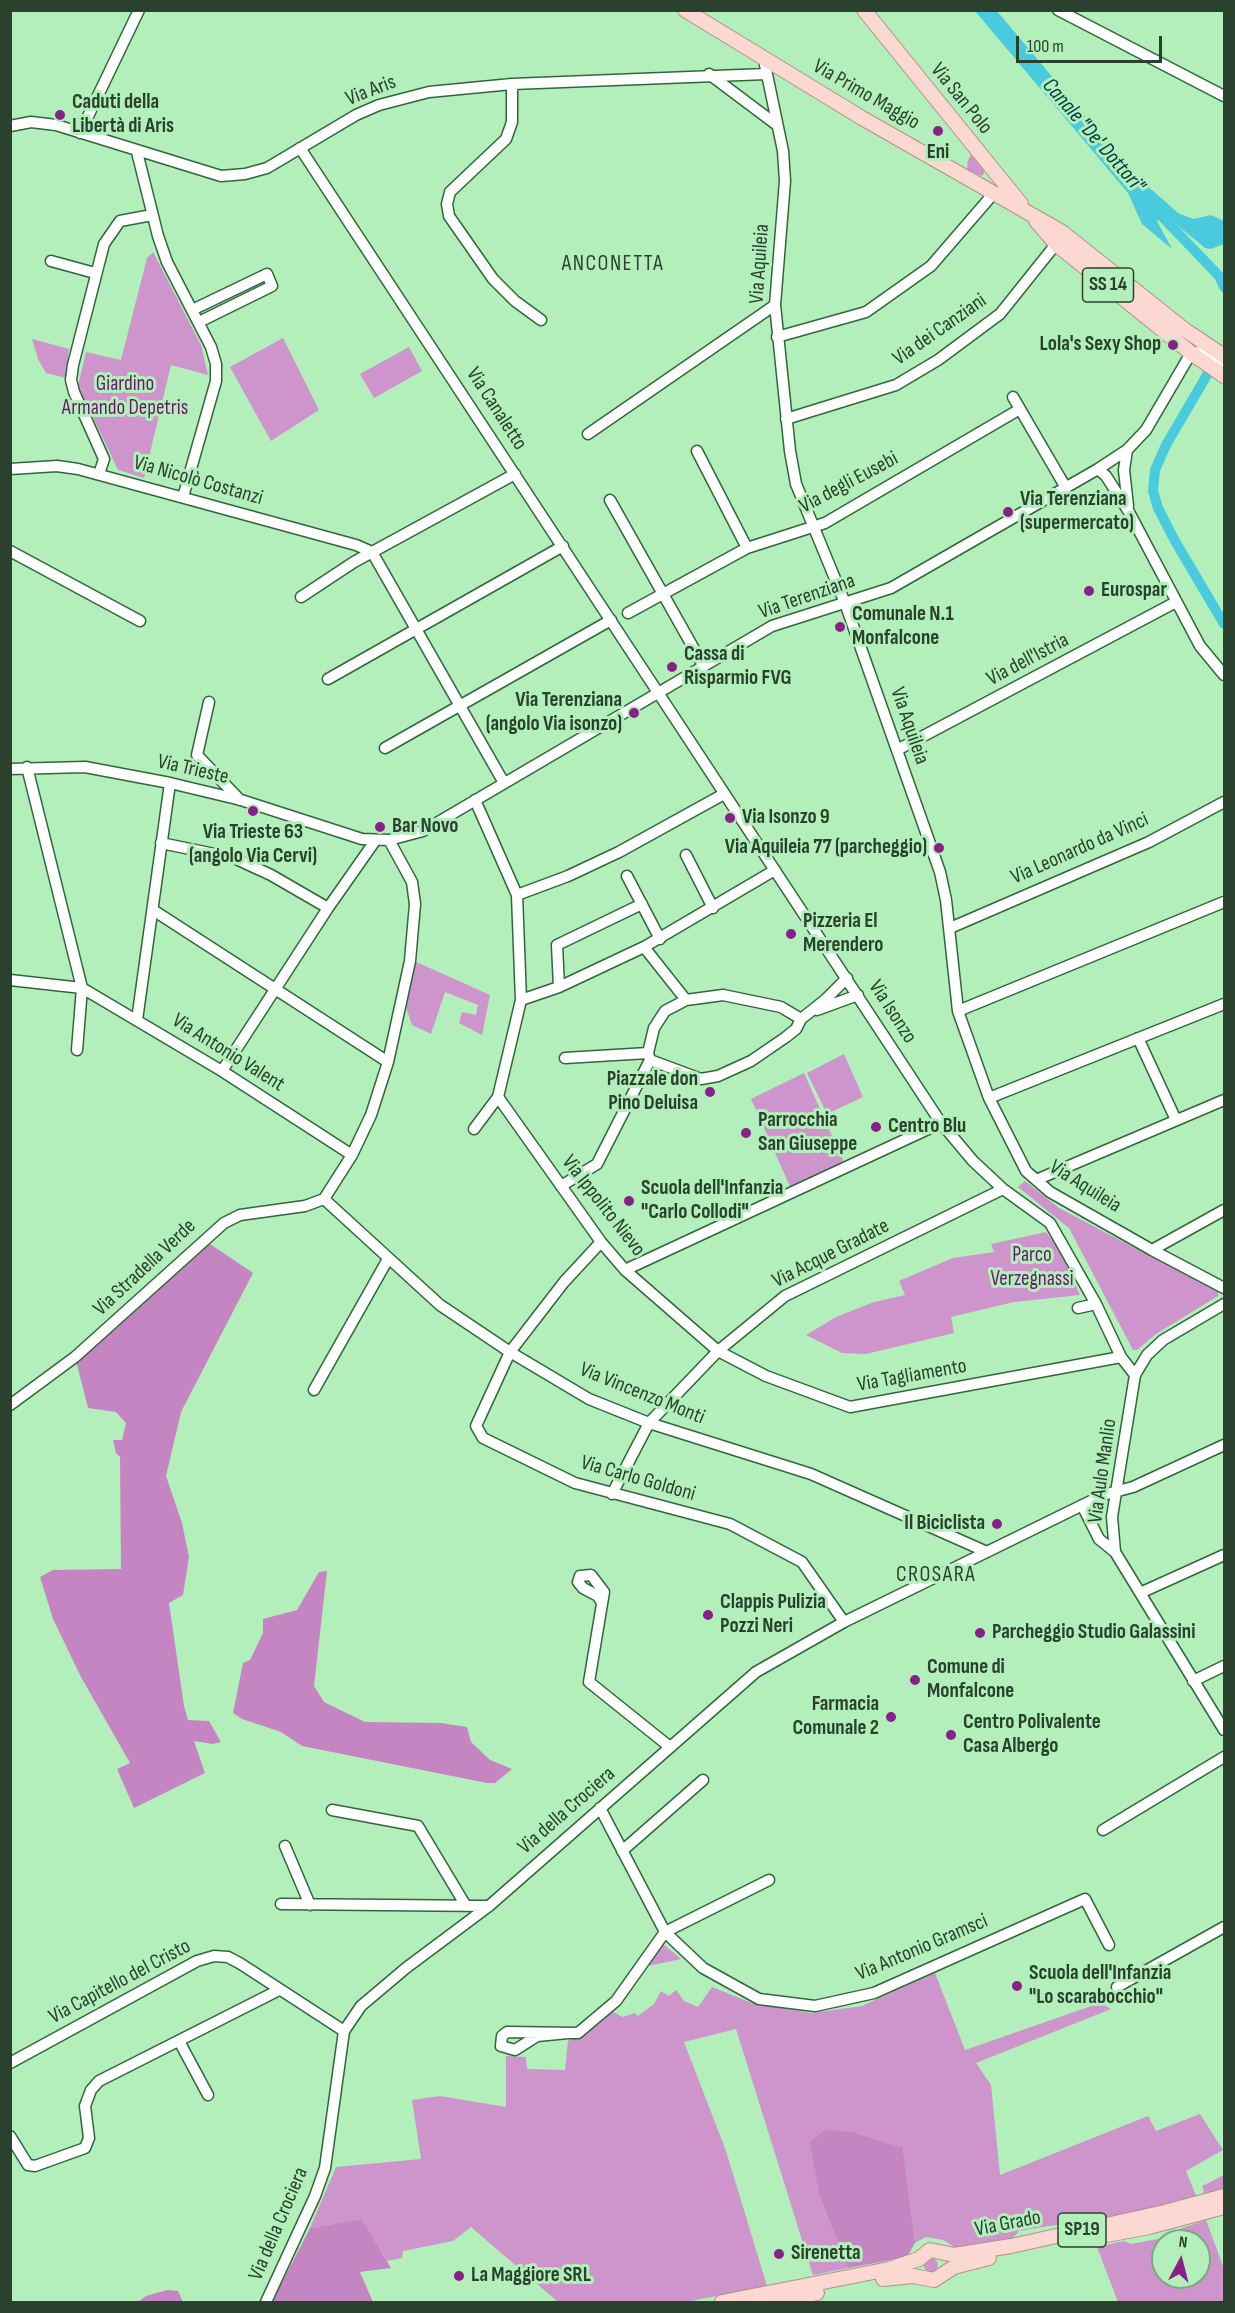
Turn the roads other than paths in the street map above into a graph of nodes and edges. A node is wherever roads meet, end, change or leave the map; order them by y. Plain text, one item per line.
1 (140, 10) edge
2 (686, 10) edge
3 (864, 10) edge
4 (1064, 12) edge
5 (764, 60) junction
6 (709, 74) junction
7 (766, 74) junction
8 (512, 84) junction
9 (1224, 96) edge
10 (777, 124) junction
11 (10, 126) edge
12 (80, 133) junction
13 (300, 148) junction
14 (136, 152) junction
15 (994, 193) junction
16 (1028, 212) junction
17 (152, 215) junction
18 (1056, 244) junction
19 (51, 261) dead end
20 (95, 273) junction
21 (775, 305) junction
22 (192, 310) junction
23 (541, 320) dead end
24 (199, 322) junction
25 (777, 337) junction
26 (1191, 353) junction
27 (1224, 356) edge
28 (1224, 363) edge
29 (1224, 376) edge
30 (1013, 398) dead end
31 (1020, 409) junction
32 (786, 419) junction
33 (588, 434) dead end
34 (1127, 450) junction
35 (696, 451) dead end
36 (10, 469) edge
37 (1098, 469) junction
38 (99, 474) junction
39 (515, 474) junction
40 (1066, 488) junction
41 (183, 497) junction
42 (610, 500) dead end
43 (1129, 512) junction
44 (814, 527) junction
45 (563, 546) junction
46 (747, 548) junction
47 (10, 551) edge
48 (372, 552) junction
49 (664, 593) junction
50 (301, 597) dead end
51 (1176, 602) junction
52 (845, 603) junction
53 (627, 613) dead end
54 (611, 620) junction
55 (140, 621) dead end
56 (416, 628) junction
57 (703, 665) junction
58 (1224, 675) edge
59 (328, 679) dead end
60 (657, 692) junction
61 (209, 702) dead end
62 (460, 705) junction
63 (385, 748) dead end
64 (897, 750) junction
65 (27, 767) junction
66 (10, 769) edge
67 (170, 783) junction
68 (504, 783) junction
69 (724, 794) junction
70 (241, 800) junction
71 (475, 800) junction
72 (1224, 802) edge
73 (362, 839) joint
74 (389, 840) junction
75 (375, 841) junction
76 (161, 843) junction
77 (686, 855) dead end
78 (775, 870) junction
79 (627, 876) dead end
80 (517, 895) junction
81 (1224, 902) edge
82 (642, 904) junction
83 (328, 908) junction
84 (713, 908) junction
85 (153, 910) junction
86 (950, 928) junction
87 (660, 939) junction
88 (644, 947) junction
89 (847, 978) junction
90 (10, 980) edge
91 (559, 987) junction
92 (82, 988) junction
93 (275, 990) junction
94 (858, 995) junction
95 (521, 1000) junction
96 (686, 1000) junction
97 (1224, 1004) edge
98 (814, 1011) junction
99 (958, 1011) junction
100 (801, 1019) junction
101 (137, 1020) junction
102 (1138, 1038) junction
103 (77, 1050) dead end
104 (649, 1057) junction
105 (565, 1058) dead end
106 (388, 1062) junction
107 (222, 1071) junction
108 (498, 1097) junction
109 (989, 1098) junction
110 (1224, 1100) edge
111 (1176, 1120) junction
112 (940, 1123) junction
113 (474, 1129) dead end
114 (352, 1155) junction
115 (1036, 1180) junction
116 (561, 1186) junction
117 (1003, 1189) junction
118 (324, 1199) junction
119 (1224, 1210) edge
120 (601, 1242) junction
121 (1152, 1250) junction
122 (388, 1259) junction
123 (626, 1270) junction
124 (1224, 1288) edge
125 (1096, 1304) junction
126 (1078, 1308) dead end
127 (1222, 1308) edge
128 (718, 1351) junction
129 (510, 1352) junction
130 (1121, 1357) junction
131 (1135, 1375) junction
132 (315, 1390) dead end
133 (10, 1405) edge
134 (650, 1423) junction
135 (1224, 1445) edge
136 (1117, 1491) junction
137 (612, 1494) junction
138 (1082, 1505) junction
139 (987, 1552) junction
140 (1115, 1552) junction
141 (1224, 1555) edge
142 (1140, 1593) junction
143 (602, 1603) dead end
144 (844, 1622) junction
145 (1224, 1666) edge
146 (1193, 1681) junction
147 (1224, 1730) edge
148 (670, 1747) junction
149 (1224, 1757) edge
150 (703, 1780) dead end
151 (600, 1808) junction
152 (332, 1810) dead end
153 (1103, 1830) dead end
154 (285, 1846) dead end
155 (622, 1851) junction
156 (769, 1880) dead end
157 (281, 1904) dead end
158 (310, 1905) junction
159 (466, 1906) junction
160 (489, 1906) junction
161 (1224, 1927) edge
162 (665, 1932) junction
163 (1109, 1945) dead end
164 (1117, 1987) dead end
165 (279, 1990) junction
166 (344, 2031) junction
167 (568, 2033) junction
168 (180, 2041) junction
169 (10, 2063) edge
170 (208, 2095) dead end
171 (10, 2136) edge
172 (1224, 2196) edge
173 (1224, 2207) edge
174 (939, 2252) junction
175 (919, 2259) junction
176 (945, 2272) junction
177 (922, 2276) junction
178 (266, 2302) edge
179 (722, 2302) edge
180 (770, 2302) edge

1 - 12 street
2 - 5 main road, Via Primo Maggio
3 - 16 main road, Via San Polo
4 - 9 street
5 - 7 street, Via Aquileia
5 - 15 main road, Via Primo Maggio
6 - 7 street, Via Aris
6 - 8 street, Via Aris
6 - 10 street
7 - 10 street, Via Aquileia
8 - 13 street, Via Aris
8 - 23 street
10 - 21 street, Via Aquileia
11 - 12 street, Via Aris
12 - 14 street, Via Aris
13 - 14 street, Via Aris
13 - 39 street, Via Canaletto
14 - 17 street
15 - 16 main road, Via Primo Maggio
15 - 25 street
16 - 18 main road, SS 14
16 - 27 main road, Via Primo Maggio
17 - 20 street
17 - 22 street
18 - 26 main road, SS 14
18 - 32 street, Via dei Canziani
19 - 20 street
20 - 38 street
21 - 25 street, Via Aquileia
21 - 33 street
22 - 24 street
22 - 24 street
24 - 41 street
25 - 32 street, Via Aquileia
26 - 28 street
26 - 29 main road
26 - 34 street, Via Terenziana
30 - 31 street
31 - 40 street
31 - 44 street, Via degli Eusebi
32 - 44 street, Via Aquileia
34 - 37 street, Via Terenziana
34 - 43 street
35 - 46 street
36 - 38 street, Via Nicolò Costanzi
37 - 40 street, Via Terenziana
37 - 43 street
38 - 41 street, Via Nicolò Costanzi
39 - 45 street, Via Canaletto
39 - 48 street
40 - 52 street, Via Terenziana
41 - 48 street, Via Nicolò Costanzi
42 - 49 street
43 - 51 street
44 - 46 street, Via degli Eusebi
44 - 52 street, Via Aquileia
45 - 54 street, Via Canaletto
45 - 56 street
46 - 49 street, Via degli Eusebi
47 - 55 street
48 - 50 street
48 - 56 street
49 - 53 street, Via degli Eusebi
49 - 57 street
51 - 58 street
51 - 64 street, Via dell'Istria
52 - 57 street, Via Terenziana
52 - 64 street, Via Aquileia
54 - 60 street, Via Canaletto
54 - 62 street
56 - 59 street
56 - 62 street
57 - 60 street, Via Terenziana
60 - 68 street, Via Terenziana
60 - 69 street, Via Isonzo
61 - 70 street
62 - 63 street
62 - 68 street
64 - 86 street, Via Aquileia
65 - 66 street, Via Trieste
65 - 67 street, Via Trieste
65 - 92 street
67 - 70 street, Via Trieste
67 - 76 street
68 - 71 street, Via Terenziana
69 - 78 street, Via Isonzo
69 - 80 street
70 - 73 street, Via Trieste
71 - 74 street, Via Terenziana
71 - 80 street
72 - 86 street, Via Leonardo da Vinci
73 - 75 street, Via Terenziana
74 - 75 street, Via Terenziana
74 - 106 street
75 - 83 street
76 - 83 street
76 - 85 street
77 - 84 street
78 - 84 street
78 - 89 street, Via Isonzo
79 - 82 street
80 - 95 street
81 - 99 street
82 - 87 street
82 - 91 street
83 - 93 street
84 - 87 street
85 - 93 street
85 - 101 street
86 - 99 street, Via Aquileia
87 - 88 street
88 - 91 street
88 - 96 street
89 - 94 street, Via Isonzo
89 - 98 street
90 - 92 street
91 - 95 street
92 - 101 street, Via Antonio Valent
92 - 103 street
93 - 106 street
93 - 107 street
94 - 98 street
94 - 112 street, Via Isonzo
95 - 108 street
96 - 100 street
96 - 104 street
97 - 102 street
98 - 100 street
99 - 109 street, Via Aquileia
100 - 104 street
101 - 107 street, Via Antonio Valent
102 - 109 street
102 - 111 street
104 - 105 street
104 - 116 street
106 - 114 street
107 - 114 street, Via Antonio Valent
108 - 113 street
108 - 116 street, Via Ippolito Nievo
109 - 115 street, Via Aquileia
110 - 111 street
111 - 115 street
112 - 117 street, Via Isonzo
112 - 123 street
114 - 118 street
115 - 121 street, Via Aquileia
116 - 120 street, Via Ippolito Nievo
117 - 125 street, Via Isonzo
117 - 128 street, Via Acque Gradate
118 - 122 street, Via Vincenzo Monti
118 - 133 street, Via Stradella Verde
119 - 121 street
120 - 123 street, Via Ippolito Nievo
120 - 129 street
121 - 124 street, Via Aquileia
122 - 129 street, Via Vincenzo Monti
122 - 132 street
123 - 128 street, Via Ippolito Nievo
125 - 126 street
125 - 130 street, Via Isonzo
127 - 131 street, Via Aulo Manlio
128 - 130 street, Via Tagliamento
128 - 134 street, Via Acque Gradate
129 - 134 street, Via Vincenzo Monti
129 - 137 street, Via Carlo Goldoni
130 - 131 street, Via Isonzo
131 - 136 street, Via Aulo Manlio
134 - 137 street, Via Acque Gradate
134 - 139 street, Via Vincenzo Monti
135 - 136 street, Via della Crociera
136 - 138 street, Via della Crociera
136 - 140 street, Via Aulo Manlio
137 - 144 street, Via Carlo Goldoni
138 - 139 street, Via della Crociera
138 - 140 street
139 - 144 street, Via della Crociera
140 - 142 street, Via Aulo Manlio
141 - 142 street
142 - 146 street, Via Aulo Manlio
143 - 148 street
144 - 148 street, Via della Crociera
145 - 146 street
146 - 147 street, Via Aulo Manlio
148 - 151 street, Via della Crociera
149 - 153 street
150 - 155 street
151 - 155 street, Via Antonio Gramsci
151 - 160 street, Via della Crociera
152 - 159 street
154 - 158 street
155 - 162 street, Via Antonio Gramsci
156 - 162 street
157 - 158 street
158 - 159 street
159 - 160 street
160 - 166 street, Via della Crociera
161 - 164 street
162 - 163 street, Via Antonio Gramsci
162 - 167 street
165 - 166 street, Via Capitello del Cristo
165 - 168 street
165 - 169 street, Via Capitello del Cristo
166 - 178 street, Via della Crociera
167 - 167 street
168 - 170 street
168 - 171 street
172 - 174 main road, Via Grado / SP19
173 - 176 main road, Via Grado / SP19
174 - 175 main road, Via Grado / SP19
174 - 176 main road
175 - 177 main road
175 - 179 main road, Via Grado / SP19
176 - 177 main road, Via Grado / SP19
177 - 180 main road, Via Grado / SP19

